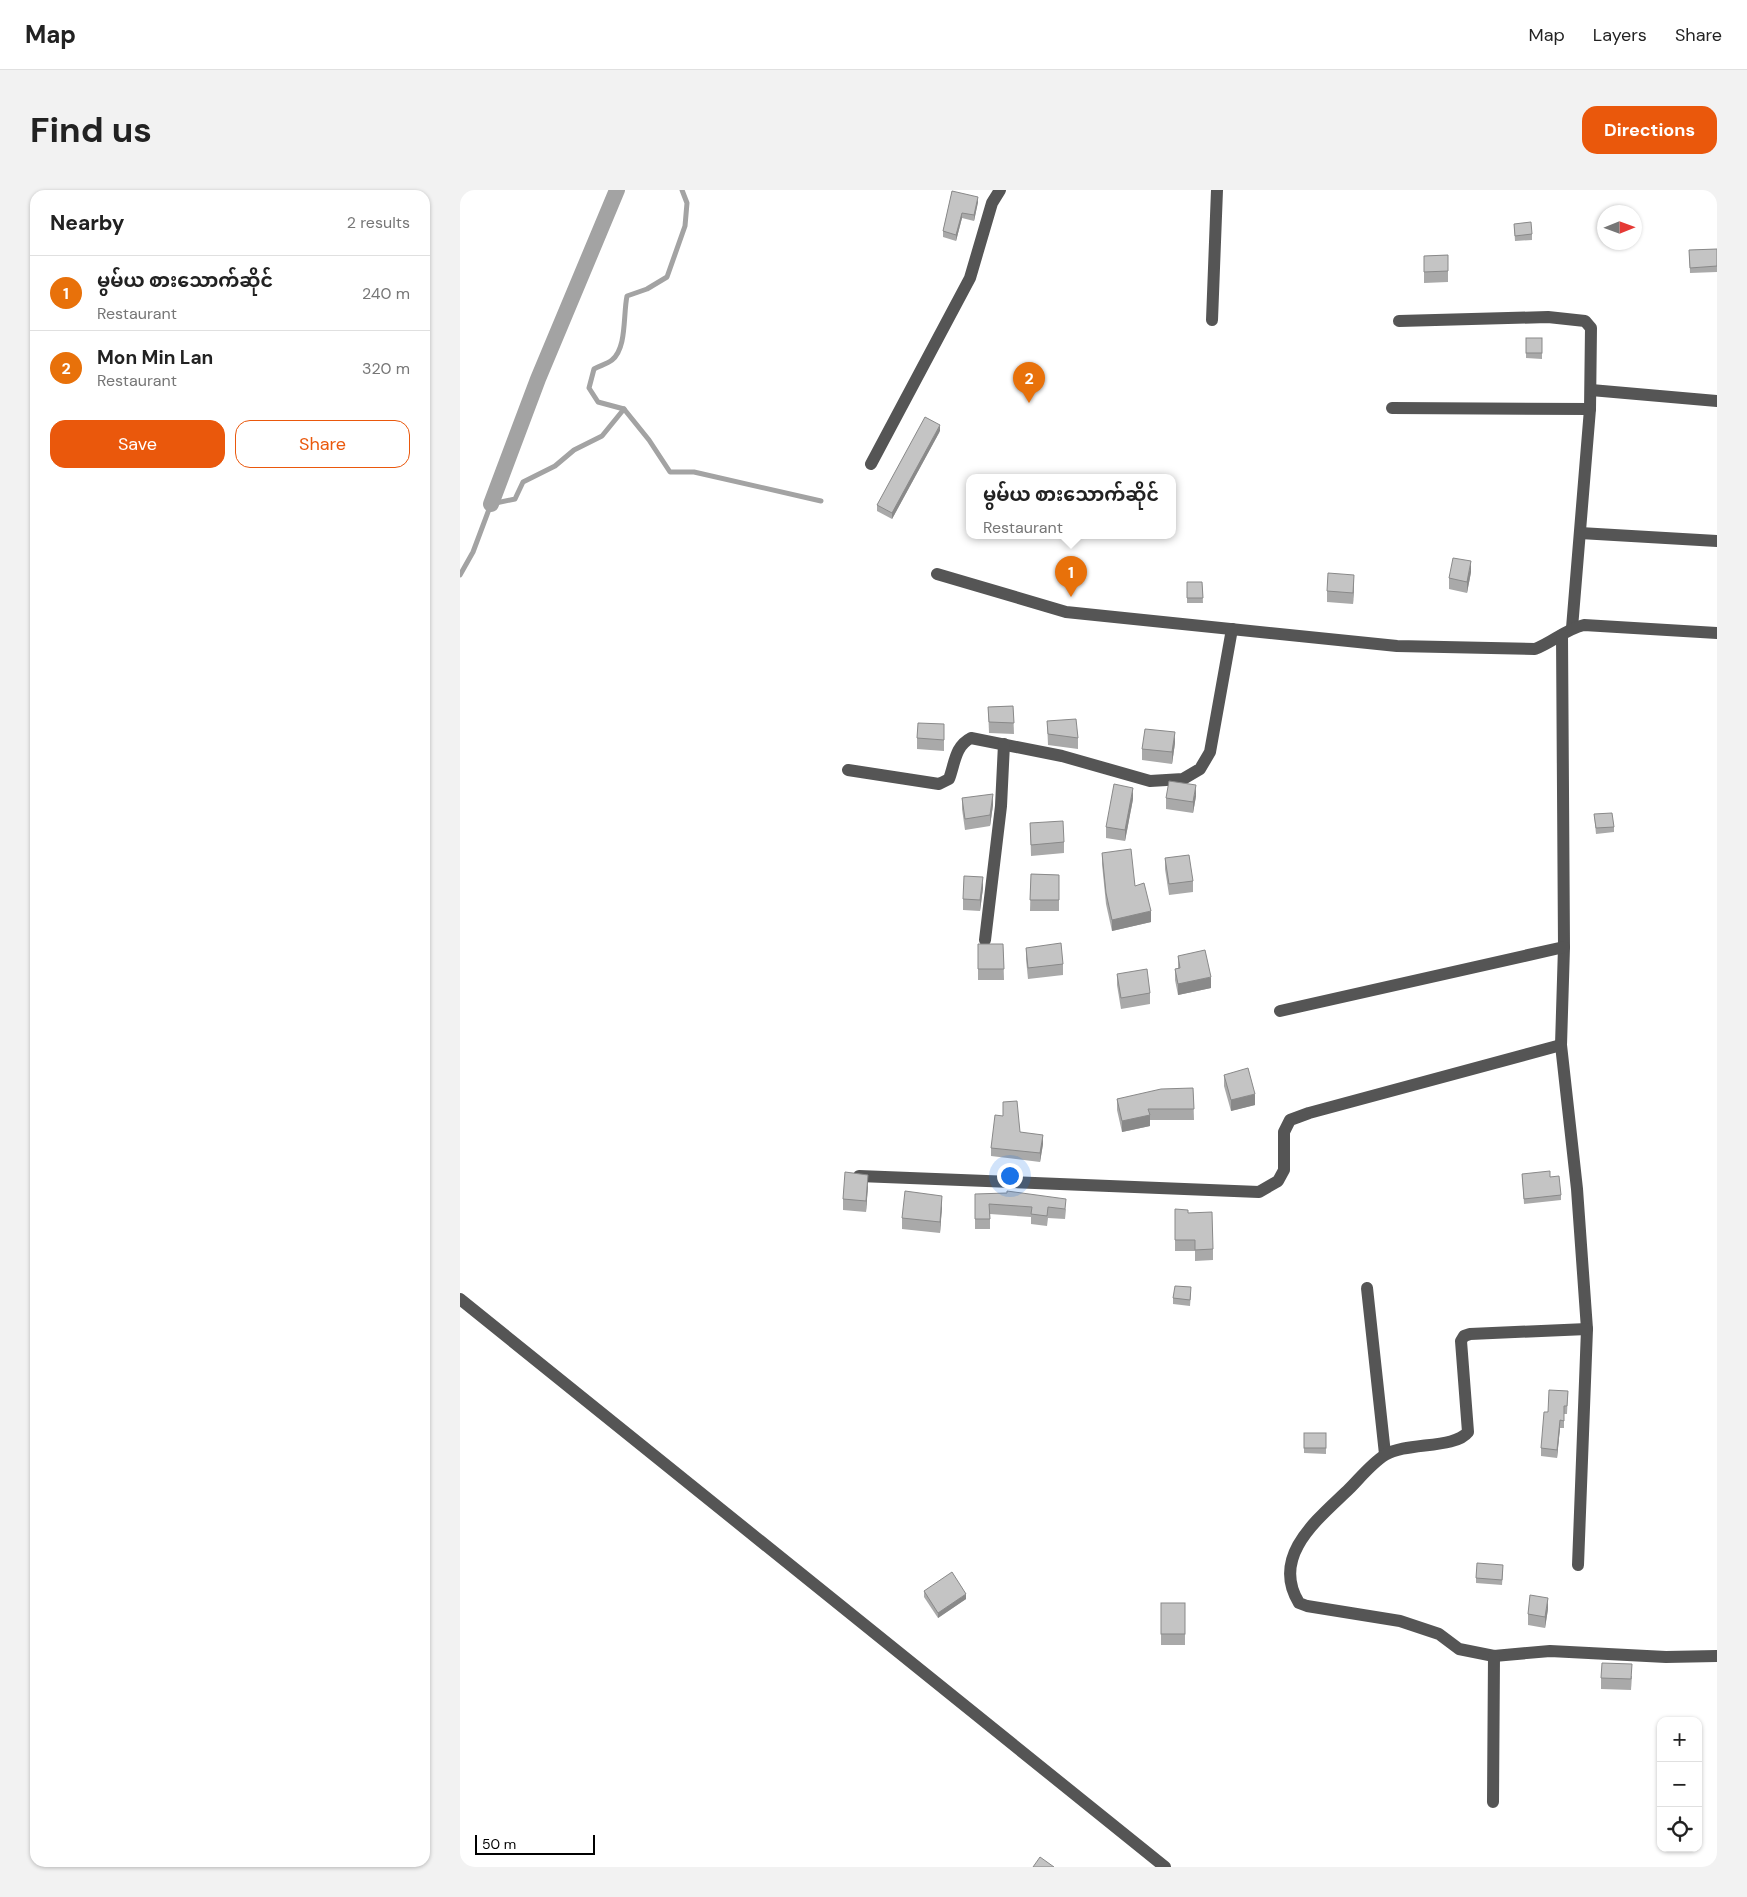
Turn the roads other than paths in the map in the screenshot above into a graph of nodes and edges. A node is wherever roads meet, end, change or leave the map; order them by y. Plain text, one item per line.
1 (1000, 190) edge
2 (1217, 190) edge
3 (1212, 320) dead end
4 (1399, 321) dead end
5 (1591, 390) junction
6 (1717, 401) edge
7 (1392, 408) dead end
8 (1590, 409) junction
9 (871, 464) dead end
10 (1580, 533) junction
11 (1717, 541) edge
12 (937, 574) dead end
13 (1232, 629) junction
14 (1567, 632) junction
15 (1717, 633) edge
16 (1004, 744) junction
17 (848, 770) dead end
18 (985, 940) dead end
19 (1564, 947) junction
20 (1280, 1011) dead end
21 (1561, 1045) junction
22 (859, 1176) edge
23 (1367, 1288) dead end
24 (460, 1299) edge
25 (1587, 1329) junction
26 (1385, 1454) junction
27 (1578, 1564) dead end
28 (1494, 1656) junction
29 (1717, 1656) edge
30 (1493, 1802) dead end
31 (1165, 1867) edge

1 - 9 street
2 - 3 street
4 - 5 street
5 - 6 street
5 - 8 street
7 - 8 street
8 - 10 street
10 - 11 street
10 - 14 street
12 - 13 street
13 - 14 street
13 - 16 street
14 - 15 street
14 - 19 street
16 - 17 street
16 - 18 street
19 - 20 street
19 - 21 street
21 - 22 street
21 - 25 street
23 - 26 street
24 - 31 street
25 - 26 street
25 - 27 street
26 - 28 street
28 - 29 street
28 - 30 street

